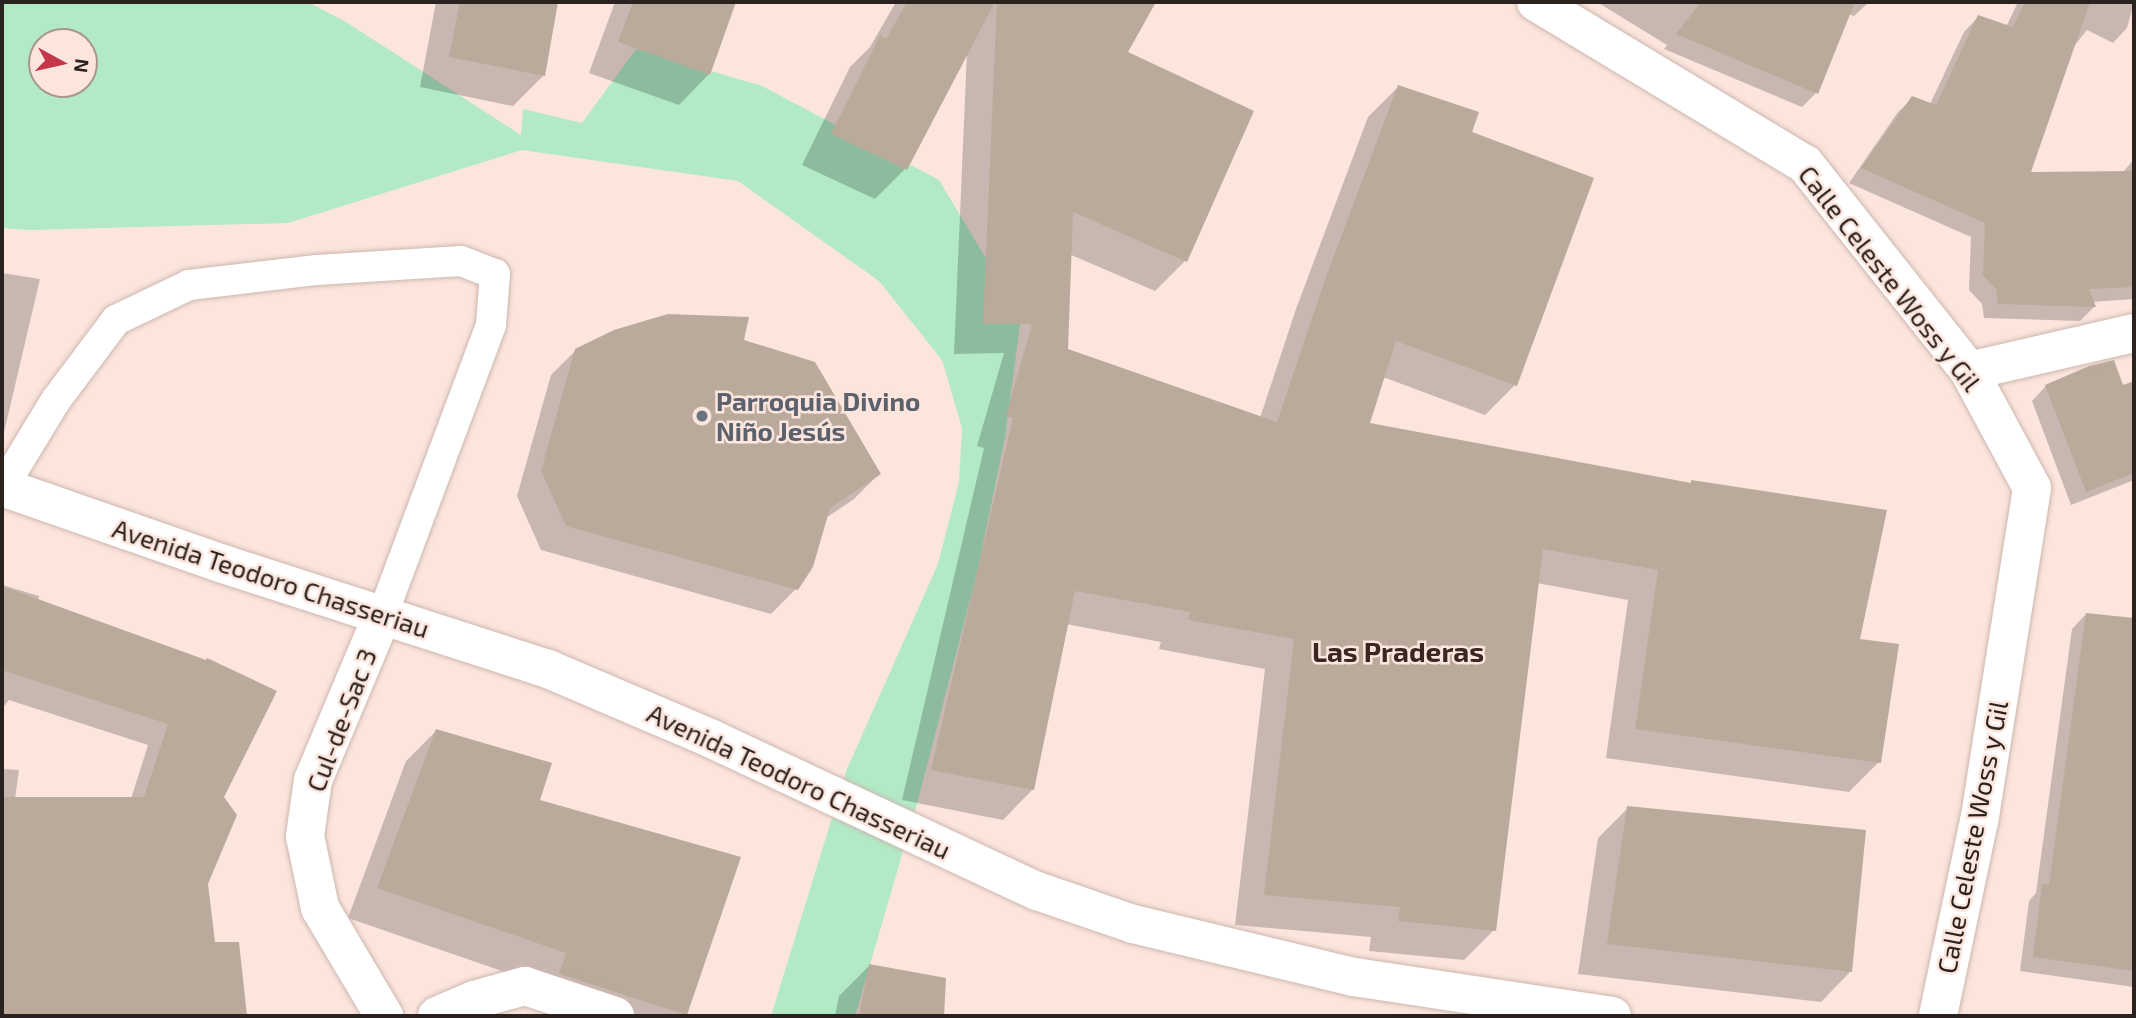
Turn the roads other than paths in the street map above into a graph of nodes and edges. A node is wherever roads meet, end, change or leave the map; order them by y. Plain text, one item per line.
1 (1536, 2) edge
2 (2134, 333) edge
3 (1969, 371) junction
4 (3, 487) edge
5 (382, 616) junction
6 (384, 1016) edge
7 (438, 1016) edge
8 (615, 1016) edge
9 (1612, 1016) edge
10 (1938, 1016) edge

1 - 3 street, Calle Celeste Woss y Gil
2 - 3 street
3 - 10 street, Calle Celeste Woss y Gil
4 - 5 street, Avenida Teodoro Chasseriau
4 - 5 lane
5 - 6 street, Cul-de-Sac 3
5 - 9 street, Avenida Teodoro Chasseriau
7 - 8 street

